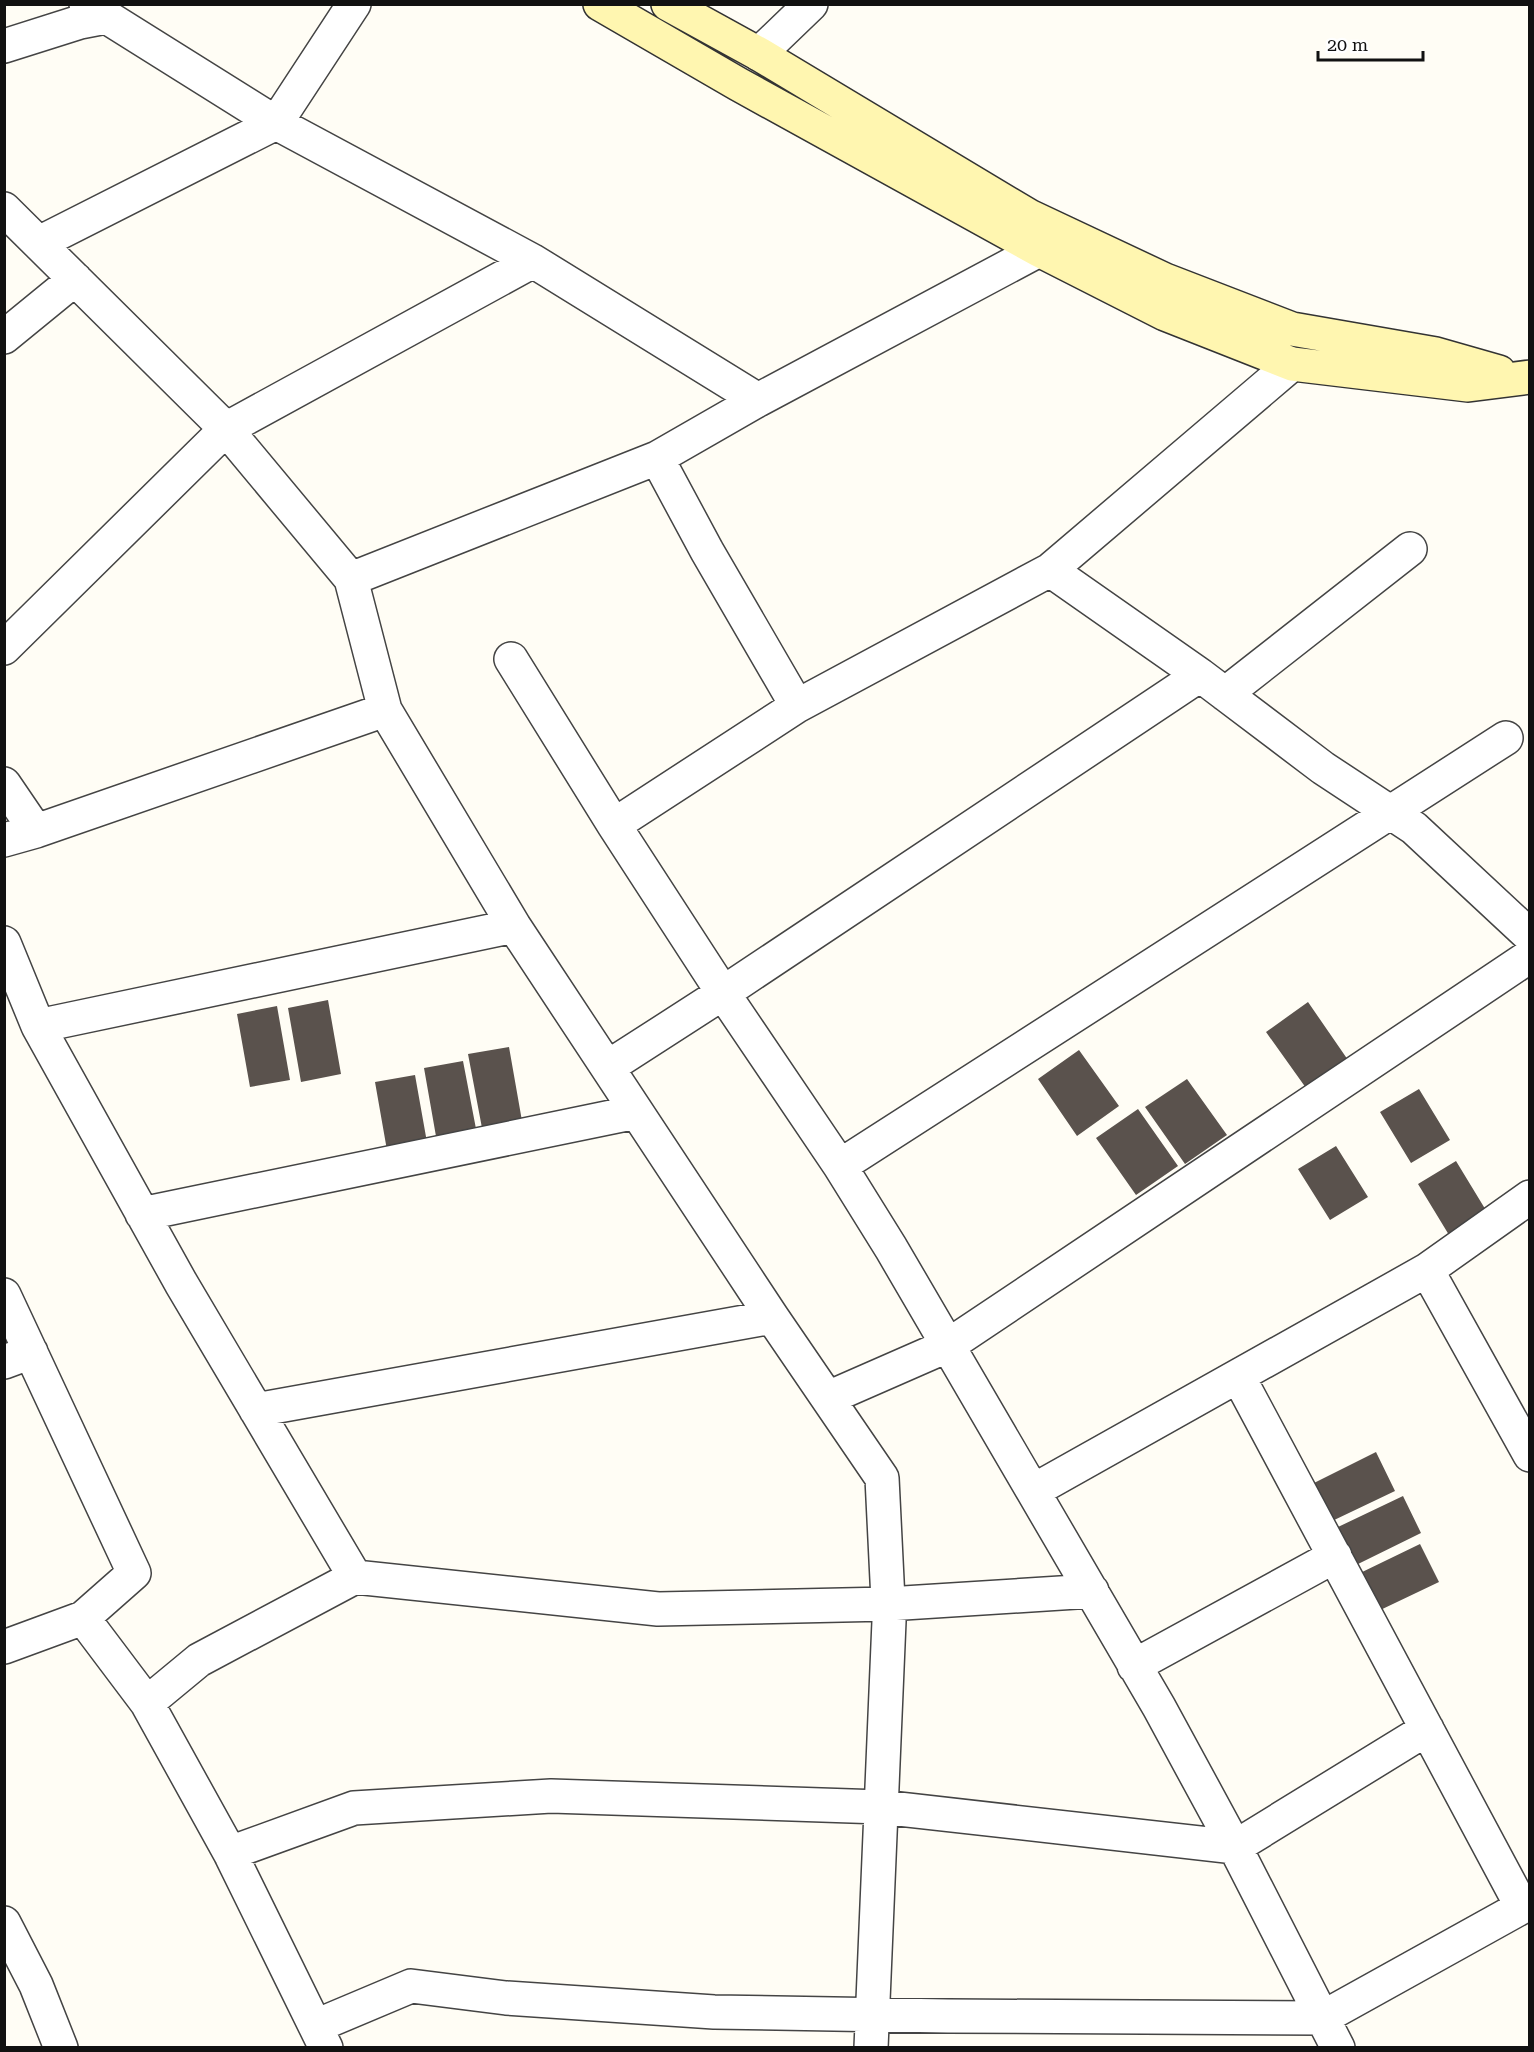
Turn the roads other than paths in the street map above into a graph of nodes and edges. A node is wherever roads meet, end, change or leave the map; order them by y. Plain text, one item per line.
1 (354, 4) edge
2 (600, 4) edge
3 (668, 4) edge
4 (811, 4) edge
5 (96, 11) edge
6 (4, 46) edge
7 (759, 54) junction
8 (276, 123) junction
9 (4, 209) edge
10 (39, 243) junction
11 (1039, 250) junction
12 (533, 261) junction
13 (75, 279) junction
14 (1186, 288) junction
15 (1165, 314) junction
16 (1308, 332) junction
17 (4, 337) edge
18 (1292, 364) junction
19 (1525, 378) edge
20 (758, 400) junction
21 (226, 429) junction
22 (657, 458) junction
23 (1410, 549) dead end
24 (1050, 570) junction
25 (351, 579) junction
26 (4, 648) edge
27 (511, 659) dead end
28 (1200, 675) junction
29 (1225, 694) junction
30 (797, 706) junction
31 (386, 710) junction
32 (1506, 738) dead end
33 (4, 784) edge
34 (1390, 812) junction
35 (614, 825) junction
36 (36, 831) junction
37 (4, 840) edge
38 (514, 926) junction
39 (1530, 936) edge
40 (4, 943) edge
41 (1530, 956) edge
42 (723, 993) junction
43 (39, 1026) junction
44 (608, 1067) junction
45 (636, 1112) junction
46 (840, 1166) junction
47 (1530, 1197) edge
48 (142, 1214) junction
49 (1427, 1270) junction
50 (4, 1295) edge
51 (772, 1317) junction
52 (949, 1345) junction
53 (18, 1357) edge
54 (1239, 1376) junction
55 (828, 1398) junction
56 (256, 1410) junction
57 (1530, 1455) edge
58 (1033, 1491) junction
59 (1335, 1556) junction
60 (355, 1577) junction
61 (1092, 1591) junction
62 (888, 1604) junction
63 (83, 1618) junction
64 (4, 1647) edge
65 (1134, 1666) junction
66 (147, 1703) junction
67 (1427, 1729) junction
68 (881, 1807) junction
69 (1235, 1847) junction
70 (230, 1853) junction
71 (4, 1923) edge
72 (872, 2015) junction
73 (1322, 2018) junction
74 (321, 2037) edge
75 (61, 2048) edge
76 (871, 2048) edge
77 (1338, 2048) edge

1 - 8 street
2 - 11 street
3 - 7 street
4 - 7 street
5 - 6 street
5 - 8 street
7 - 14 street
8 - 10 street
8 - 12 street
9 - 10 street
10 - 13 street
11 - 15 street
11 - 20 street
12 - 20 street
12 - 21 street
13 - 17 street
13 - 21 street
14 - 15 street
14 - 16 street
15 - 18 street
16 - 18 street
16 - 19 street
18 - 19 street
18 - 24 street
20 - 22 street
21 - 25 street
21 - 26 street
22 - 25 street
22 - 30 street
23 - 29 street
24 - 28 street
24 - 30 street
25 - 31 street
27 - 35 street
28 - 29 street
28 - 42 street
29 - 34 street
30 - 35 street
31 - 36 street
31 - 38 street
32 - 34 street
33 - 36 street
34 - 39 street
34 - 46 street
35 - 42 street
36 - 37 street
38 - 43 street
38 - 44 street
40 - 43 street
41 - 52 street
42 - 44 street
42 - 46 street
43 - 48 street
44 - 45 street
45 - 48 street
45 - 51 street
46 - 52 street
47 - 49 street
48 - 56 street
49 - 54 street
49 - 57 street
50 - 53 street
51 - 55 street
51 - 56 street
52 - 55 street
52 - 58 street
53 - 63 street
54 - 58 street
54 - 59 street
55 - 62 street
56 - 60 street
58 - 61 street
59 - 65 street
59 - 67 street
60 - 62 street
60 - 66 street
61 - 62 street
61 - 65 street
62 - 68 street
63 - 64 street
63 - 66 street
65 - 69 street
66 - 70 street
67 - 69 street
67 - 73 street
68 - 69 street
68 - 70 street
68 - 72 street
69 - 73 street
70 - 74 street
71 - 75 street
72 - 73 street
72 - 74 street
72 - 76 street
73 - 77 street

